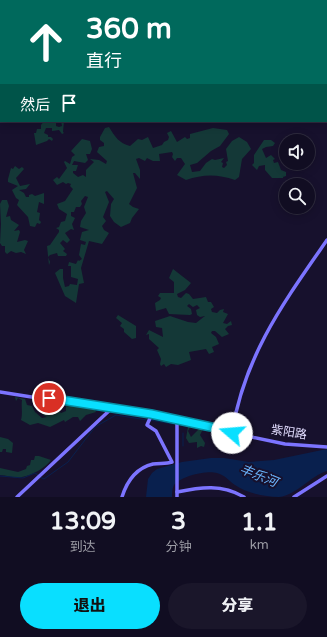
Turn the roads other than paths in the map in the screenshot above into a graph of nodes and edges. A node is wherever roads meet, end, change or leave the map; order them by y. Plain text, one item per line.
1 (327, 242) edge
2 (0, 391) edge
3 (111, 409) junction
4 (150, 418) junction
5 (178, 421) junction
6 (233, 432) junction
7 (327, 446) edge
8 (327, 477) edge
9 (178, 494) edge
10 (17, 497) edge
11 (122, 497) edge
12 (243, 497) edge
13 (295, 497) edge

1 - 6 main road
2 - 3 main road
2 - 5 main road
3 - 4 main road
3 - 10 main road
4 - 5 main road
4 - 11 main road
5 - 6 main road, 紫阳路
5 - 9 main road
6 - 7 main road, 紫阳路
8 - 13 main road
9 - 12 main road

